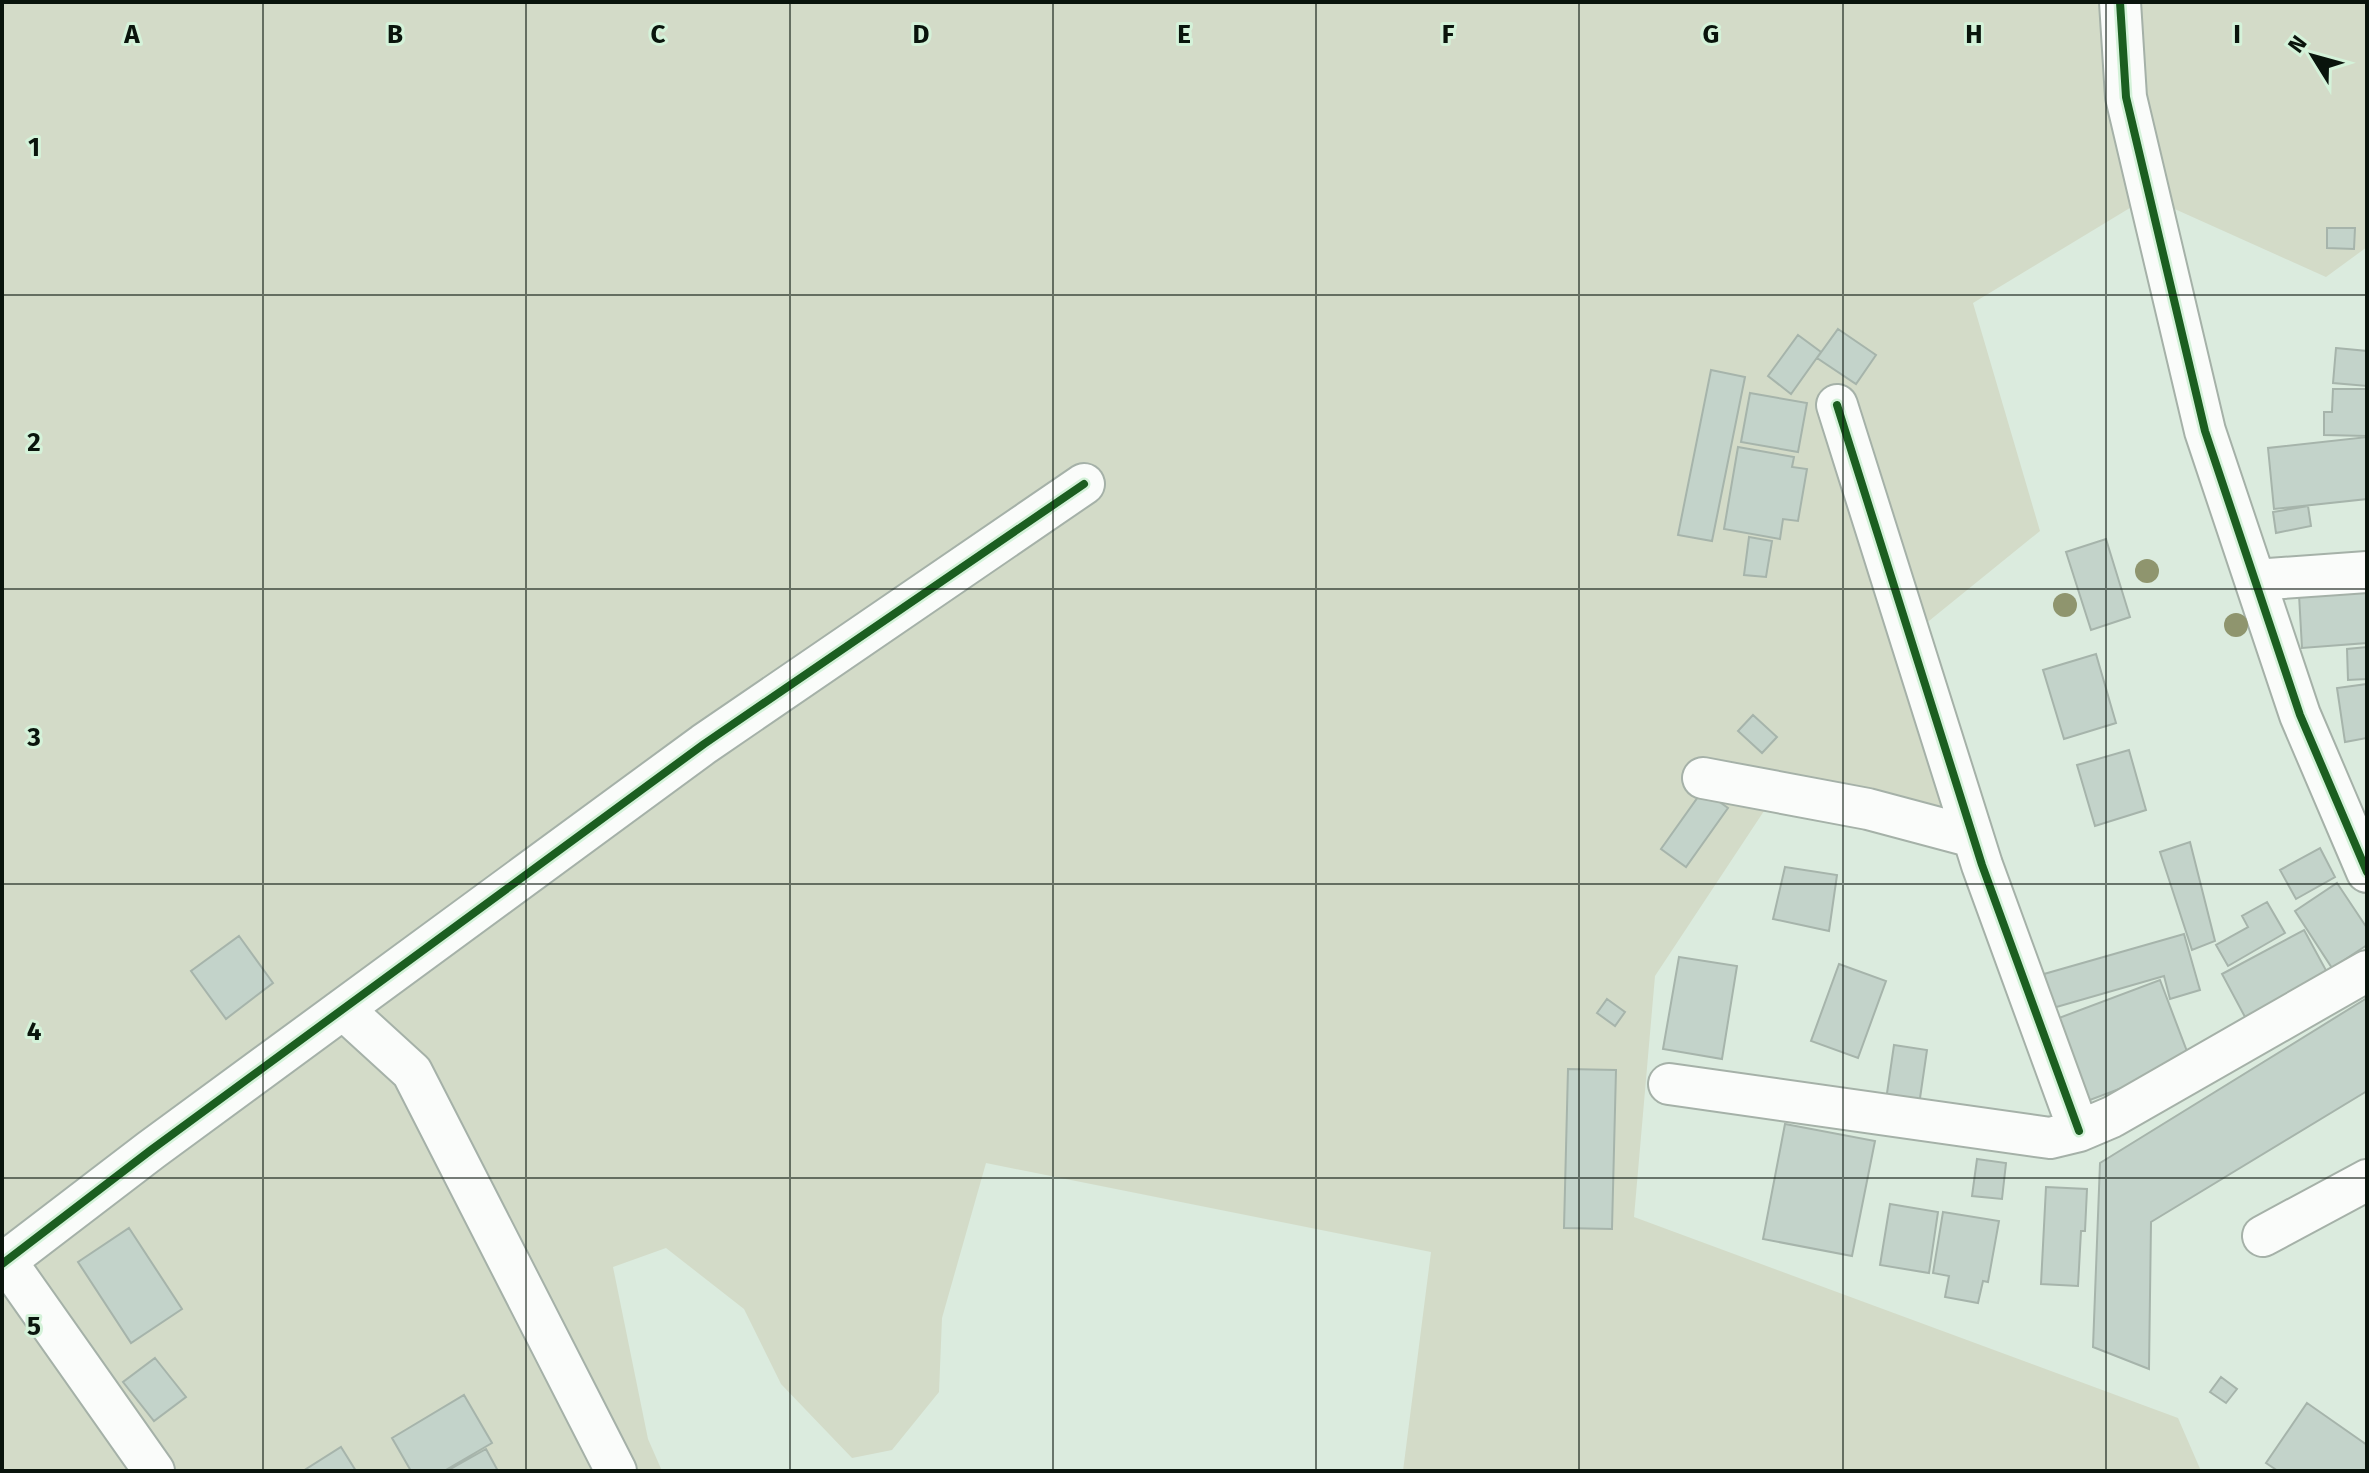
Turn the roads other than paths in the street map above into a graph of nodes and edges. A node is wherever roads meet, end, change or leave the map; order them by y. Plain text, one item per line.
1 (2120, 2) edge
2 (1837, 405) dead end
3 (1084, 484) dead end
4 (2367, 572) edge
5 (2255, 580) junction
6 (1703, 778) dead end
7 (1973, 837) junction
8 (2367, 872) edge
9 (2367, 971) edge
10 (343, 1009) junction
11 (1669, 1084) dead end
12 (2079, 1131) junction
13 (2367, 1180) edge
14 (2263, 1236) dead end
15 (4, 1263) edge
16 (154, 1471) edge
17 (616, 1471) edge

1 - 5 street
2 - 7 street
3 - 10 street
4 - 5 street
5 - 8 street
6 - 7 street
7 - 12 street
9 - 12 street
10 - 15 street
10 - 17 street
11 - 12 street
13 - 14 street
15 - 16 street

